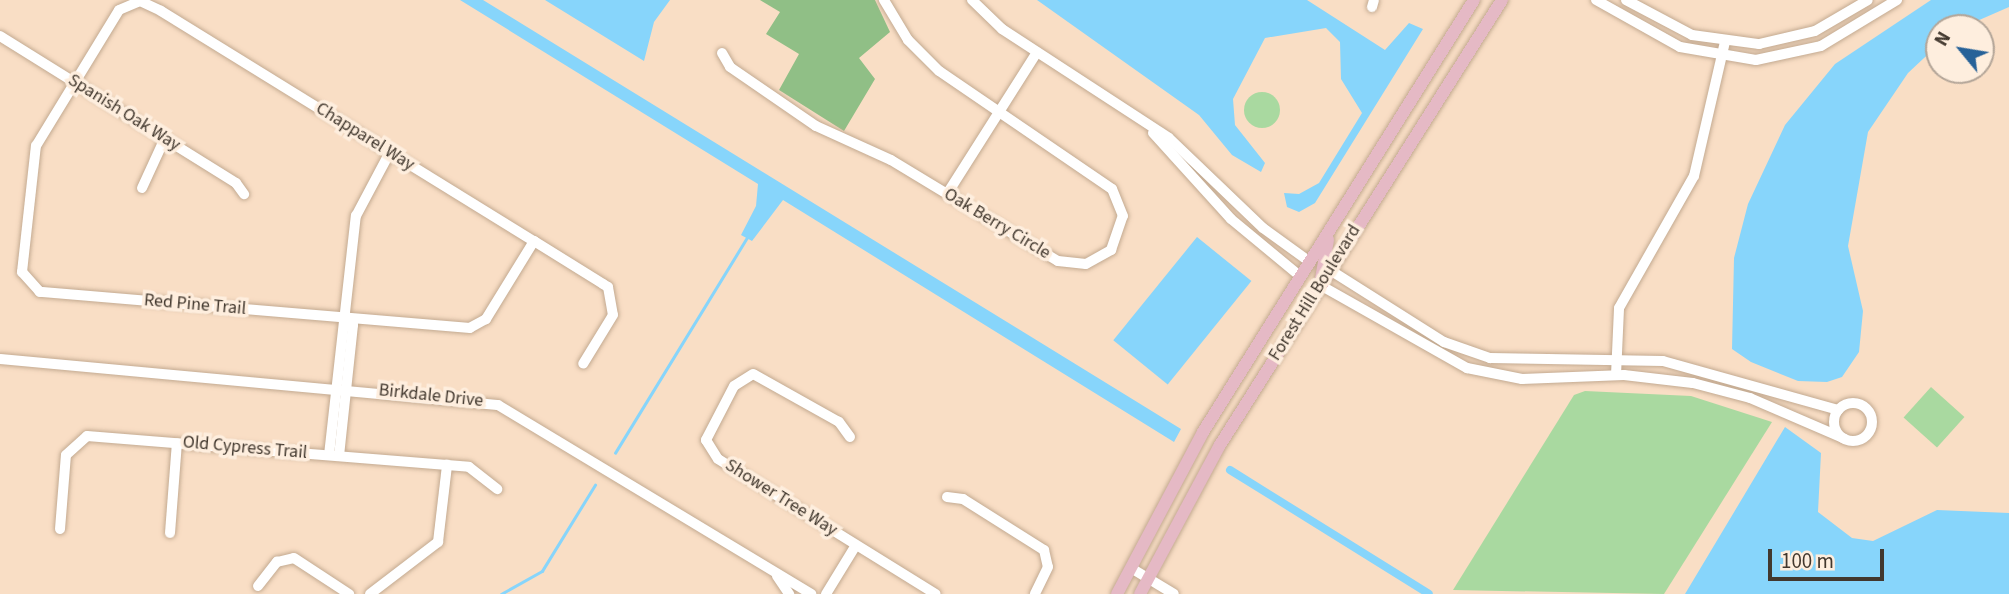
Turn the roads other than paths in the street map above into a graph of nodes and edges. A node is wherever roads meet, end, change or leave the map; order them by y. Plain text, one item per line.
1 (884, 0) edge
2 (972, 0) edge
3 (1474, 0) edge
4 (1502, 0) edge
5 (1596, 0) edge
6 (1626, 0) edge
7 (1868, 0) edge
8 (1897, 0) edge
9 (0, 36) edge
10 (1725, 42) junction
11 (722, 52) dead end
12 (1037, 52) junction
13 (1722, 58) junction
14 (74, 82) junction
15 (1000, 111) junction
16 (1146, 125) junction
17 (165, 138) junction
18 (390, 152) junction
19 (142, 188) dead end
20 (244, 194) dead end
21 (947, 194) junction
22 (1331, 230) junction
23 (534, 241) junction
24 (1310, 262) junction
25 (1330, 270) junction
26 (1300, 276) junction
27 (1320, 285) junction
28 (346, 317) junction
29 (1296, 324) junction
30 (0, 359) edge
31 (1616, 359) junction
32 (1540, 362) junction
33 (583, 364) dead end
34 (1616, 375) junction
35 (1541, 378) junction
36 (341, 387) junction
37 (1838, 410) junction
38 (850, 437) dead end
39 (1845, 439) junction
40 (177, 443) junction
41 (334, 456) junction
42 (447, 465) junction
43 (497, 489) dead end
44 (947, 497) dead end
45 (60, 529) dead end
46 (170, 533) dead end
47 (856, 545) junction
48 (1131, 568) junction
49 (774, 572) junction
50 (1149, 578) junction
51 (258, 586) dead end
52 (349, 594) edge
53 (370, 594) edge
54 (789, 594) edge
55 (811, 594) edge
56 (826, 594) edge
57 (936, 594) edge
58 (1035, 594) edge
59 (1117, 594) edge
60 (1140, 594) edge
61 (1174, 594) edge

1 - 15 street, Oak Berry Circle
2 - 12 street
3 - 22 main road, Forest Hill Boulevard
4 - 25 main road, Forest Hill Boulevard
5 - 13 street
6 - 10 street
7 - 10 street
8 - 13 street
9 - 14 street, Spanish Oak Way
10 - 13 street
11 - 21 street, Oak Berry Circle
12 - 15 street
12 - 16 street
13 - 31 street
14 - 17 street, Spanish Oak Way
14 - 18 street, Chapparel Way
14 - 28 street, Red Pine Trail
15 - 21 street
15 - 21 street, Oak Berry Circle
16 - 24 street
16 - 26 street
17 - 19 street
17 - 20 street, Spanish Oak Way
18 - 23 street, Chapparel Way
18 - 28 street
22 - 24 main road, Forest Hill Boulevard
22 - 27 main road
23 - 28 street, Red Pine Trail
23 - 33 street, Chapparel Way
24 - 26 main road, Forest Hill Boulevard
24 - 29 main road
25 - 27 main road, Forest Hill Boulevard
25 - 32 street
26 - 48 main road, Forest Hill Boulevard
27 - 29 main road, Forest Hill Boulevard
27 - 35 street
28 - 36 street
29 - 50 main road, Forest Hill Boulevard
30 - 36 street, Birkdale Drive
31 - 32 street
31 - 34 street
31 - 37 street
32 - 35 street
34 - 35 street
34 - 39 street
36 - 41 street
36 - 49 street, Birkdale Drive
37 - 39 street
37 - 39 street
38 - 47 street, Shower Tree Way
40 - 41 street, Old Cypress Trail
40 - 45 street, Old Cypress Trail
40 - 46 street
41 - 42 street, Old Cypress Trail
42 - 43 street, Old Cypress Trail
42 - 53 street
44 - 58 street
47 - 56 street, Shower Tree Way
47 - 57 street, Shower Tree Way
48 - 50 street
48 - 59 main road, Forest Hill Boulevard
49 - 54 street
49 - 55 street, Birkdale Drive
50 - 60 main road, Forest Hill Boulevard
50 - 61 street
51 - 52 street

